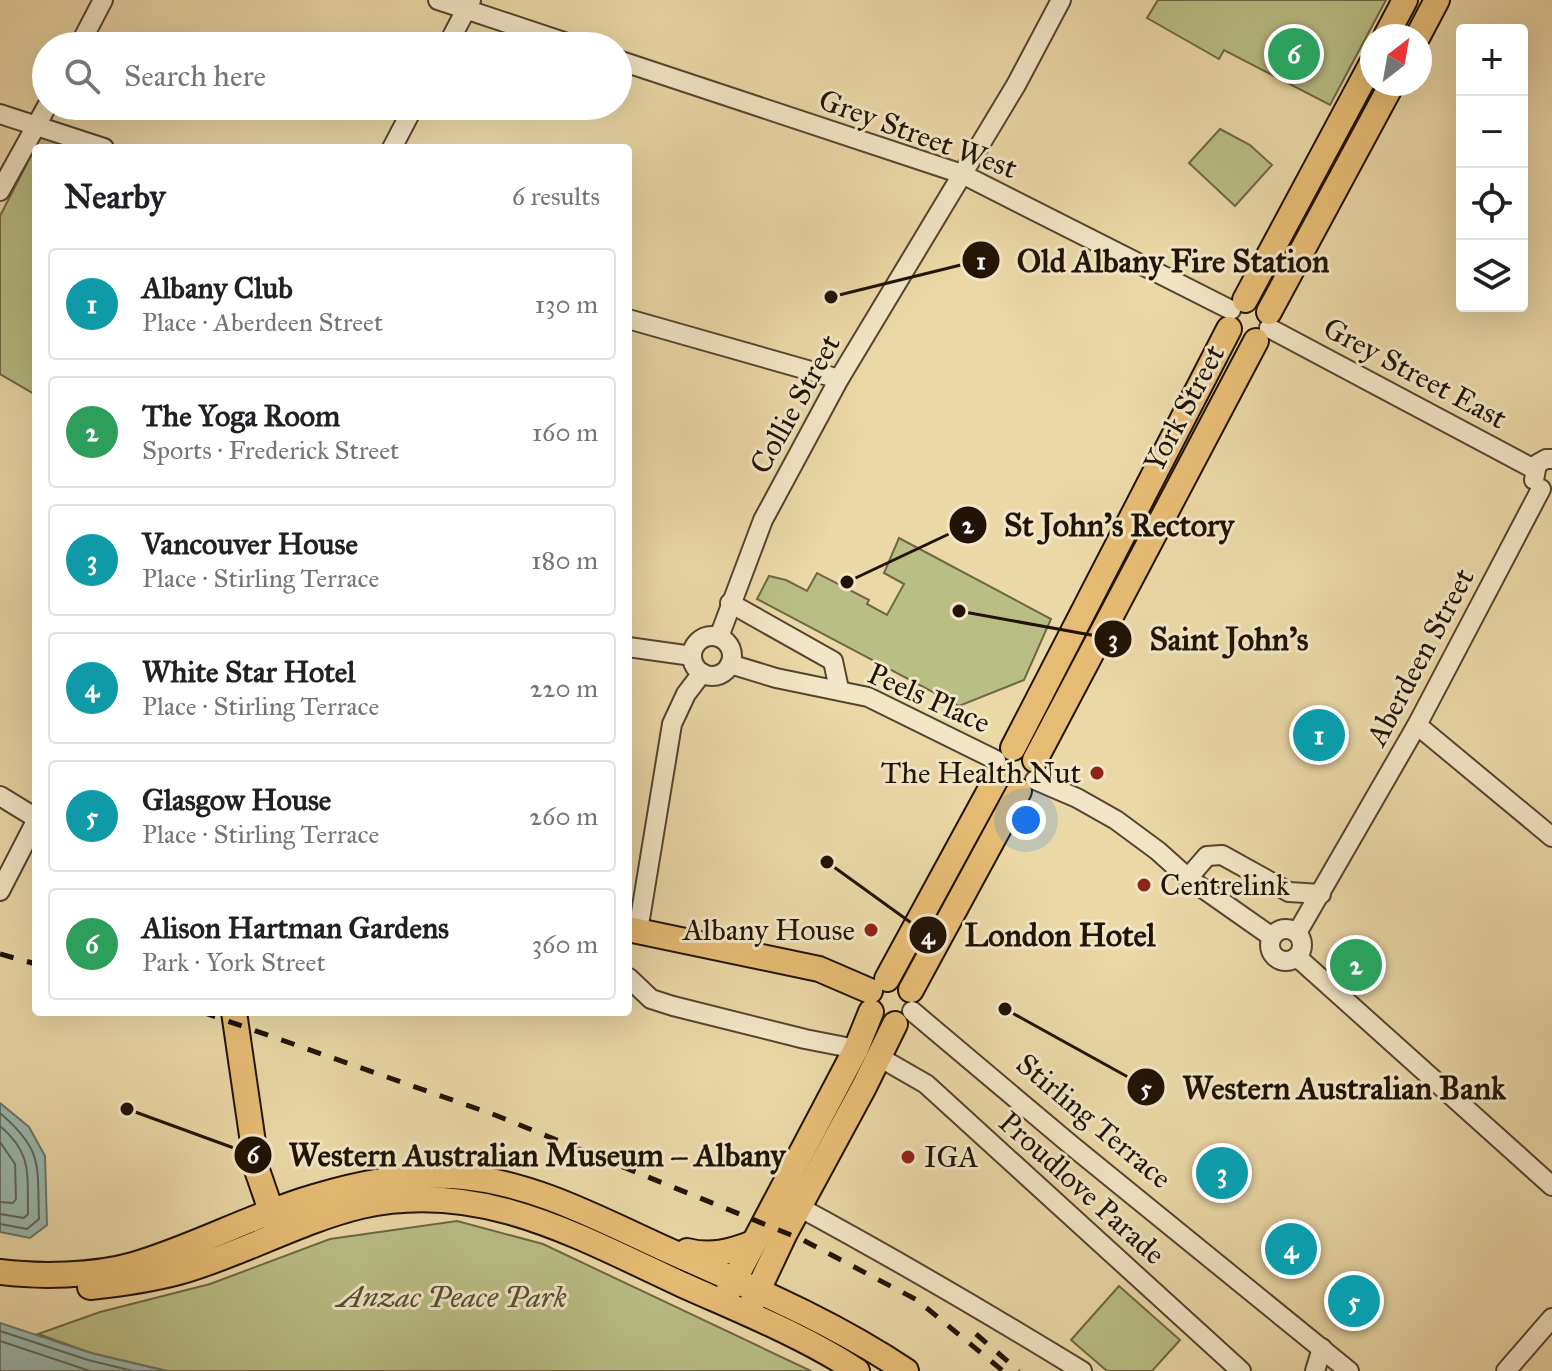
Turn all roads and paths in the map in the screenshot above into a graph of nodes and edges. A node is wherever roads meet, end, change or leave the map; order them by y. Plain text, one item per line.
1 (103, 0) edge
2 (438, 0) edge
3 (1061, 0) edge
4 (1405, 0) edge
5 (1437, 0) edge
6 (469, 5) edge
7 (1392, 24) edge
8 (1424, 24) edge
9 (86, 32) edge
10 (455, 32) edge
11 (539, 32) edge
12 (632, 65) edge
13 (1360, 85) edge
14 (1386, 96) edge
15 (0, 114) edge
16 (39, 120) edge
17 (407, 120) edge
18 (36, 126) junction
19 (92, 144) edge
20 (394, 144) edge
21 (962, 174) junction
22 (0, 191) edge
23 (1235, 313) junction
24 (632, 320) edge
25 (1265, 327) junction
26 (839, 379) junction
27 (1552, 459) edge
28 (1534, 469) junction
29 (1546, 490) edge
30 (730, 603) junction
31 (719, 637) junction
32 (632, 648) edge
33 (697, 664) junction
34 (730, 664) junction
35 (839, 689) junction
36 (1417, 725) junction
37 (1002, 762) junction
38 (1030, 777) junction
39 (0, 796) edge
40 (32, 817) edge
41 (32, 828) edge
42 (1552, 837) edge
43 (1188, 878) junction
44 (0, 891) edge
45 (1321, 894) junction
46 (633, 930) edge
47 (1297, 933) junction
48 (1272, 937) junction
49 (1297, 957) junction
50 (632, 981) edge
51 (876, 994) junction
52 (906, 1008) junction
53 (235, 1016) edge
54 (867, 1053) junction
55 (1552, 1186) edge
56 (789, 1201) junction
57 (271, 1211) junction
58 (590, 1216) junction
59 (280, 1235) junction
60 (771, 1243) junction
61 (0, 1272) edge
62 (0, 1280) edge
63 (728, 1291) junction
64 (758, 1291) junction
65 (803, 1312) junction
66 (746, 1314) junction
67 (1552, 1318) edge
68 (1322, 1348) junction
69 (857, 1371) edge
70 (906, 1371) edge
71 (1082, 1371) edge
72 (1241, 1371) edge
73 (1315, 1371) edge
74 (1349, 1371) edge
75 (1506, 1371) edge

1 - 9 street
2 - 6 street
3 - 21 street, Collie Street
4 - 7 main road
5 - 8 main road
6 - 10 street
6 - 11 street
12 - 21 street, Grey Street West
13 - 23 main road, York Street
14 - 25 main road, York Street
15 - 18 street
16 - 18 street
17 - 20 street
18 - 19 street
18 - 22 street
21 - 23 street, Grey Street West
21 - 26 street, Collie Street
23 - 25 main road
23 - 25 main road
23 - 37 main road, York Street
24 - 26 street
25 - 28 street, Grey Street East
25 - 38 main road, York Street
26 - 30 street, Collie Street
27 - 28 street
28 - 29 street
29 - 36 street, Aberdeen Street
30 - 31 street, Collie Street
30 - 35 street, Peels Place
31 - 33 street
31 - 34 street
32 - 33 street
33 - 34 street
33 - 46 street
34 - 35 street, Peels Place
35 - 37 street, Peels Place
36 - 42 street
36 - 45 street, Aberdeen Street
37 - 38 main road
37 - 38 main road
37 - 51 main road, York Street
38 - 43 street
38 - 52 main road, York Street
39 - 40 street
41 - 44 street
43 - 45 street
43 - 48 street
45 - 47 street, Aberdeen Street
46 - 51 main road
47 - 48 street
47 - 49 street
48 - 49 street
49 - 55 street
50 - 54 street, Proudlove Parade
51 - 52 main road
51 - 52 main road
51 - 54 main road, York Street
52 - 54 main road, York Street
52 - 68 street, Stirling Terrace
53 - 57 main road
54 - 56 main road, York Street
54 - 72 street, Proudlove Parade
56 - 60 main road, York Street
56 - 71 street
57 - 58 main road
57 - 59 main road
57 - 61 main road
58 - 60 main road
58 - 63 main road
59 - 62 main road
59 - 63 main road
60 - 63 main road, York Street
60 - 64 main road
60 - 65 main road
63 - 64 main road
63 - 66 main road
64 - 65 main road
64 - 66 main road
65 - 70 main road
66 - 69 main road
67 - 75 street
68 - 73 street
68 - 74 street, Stirling Terrace

